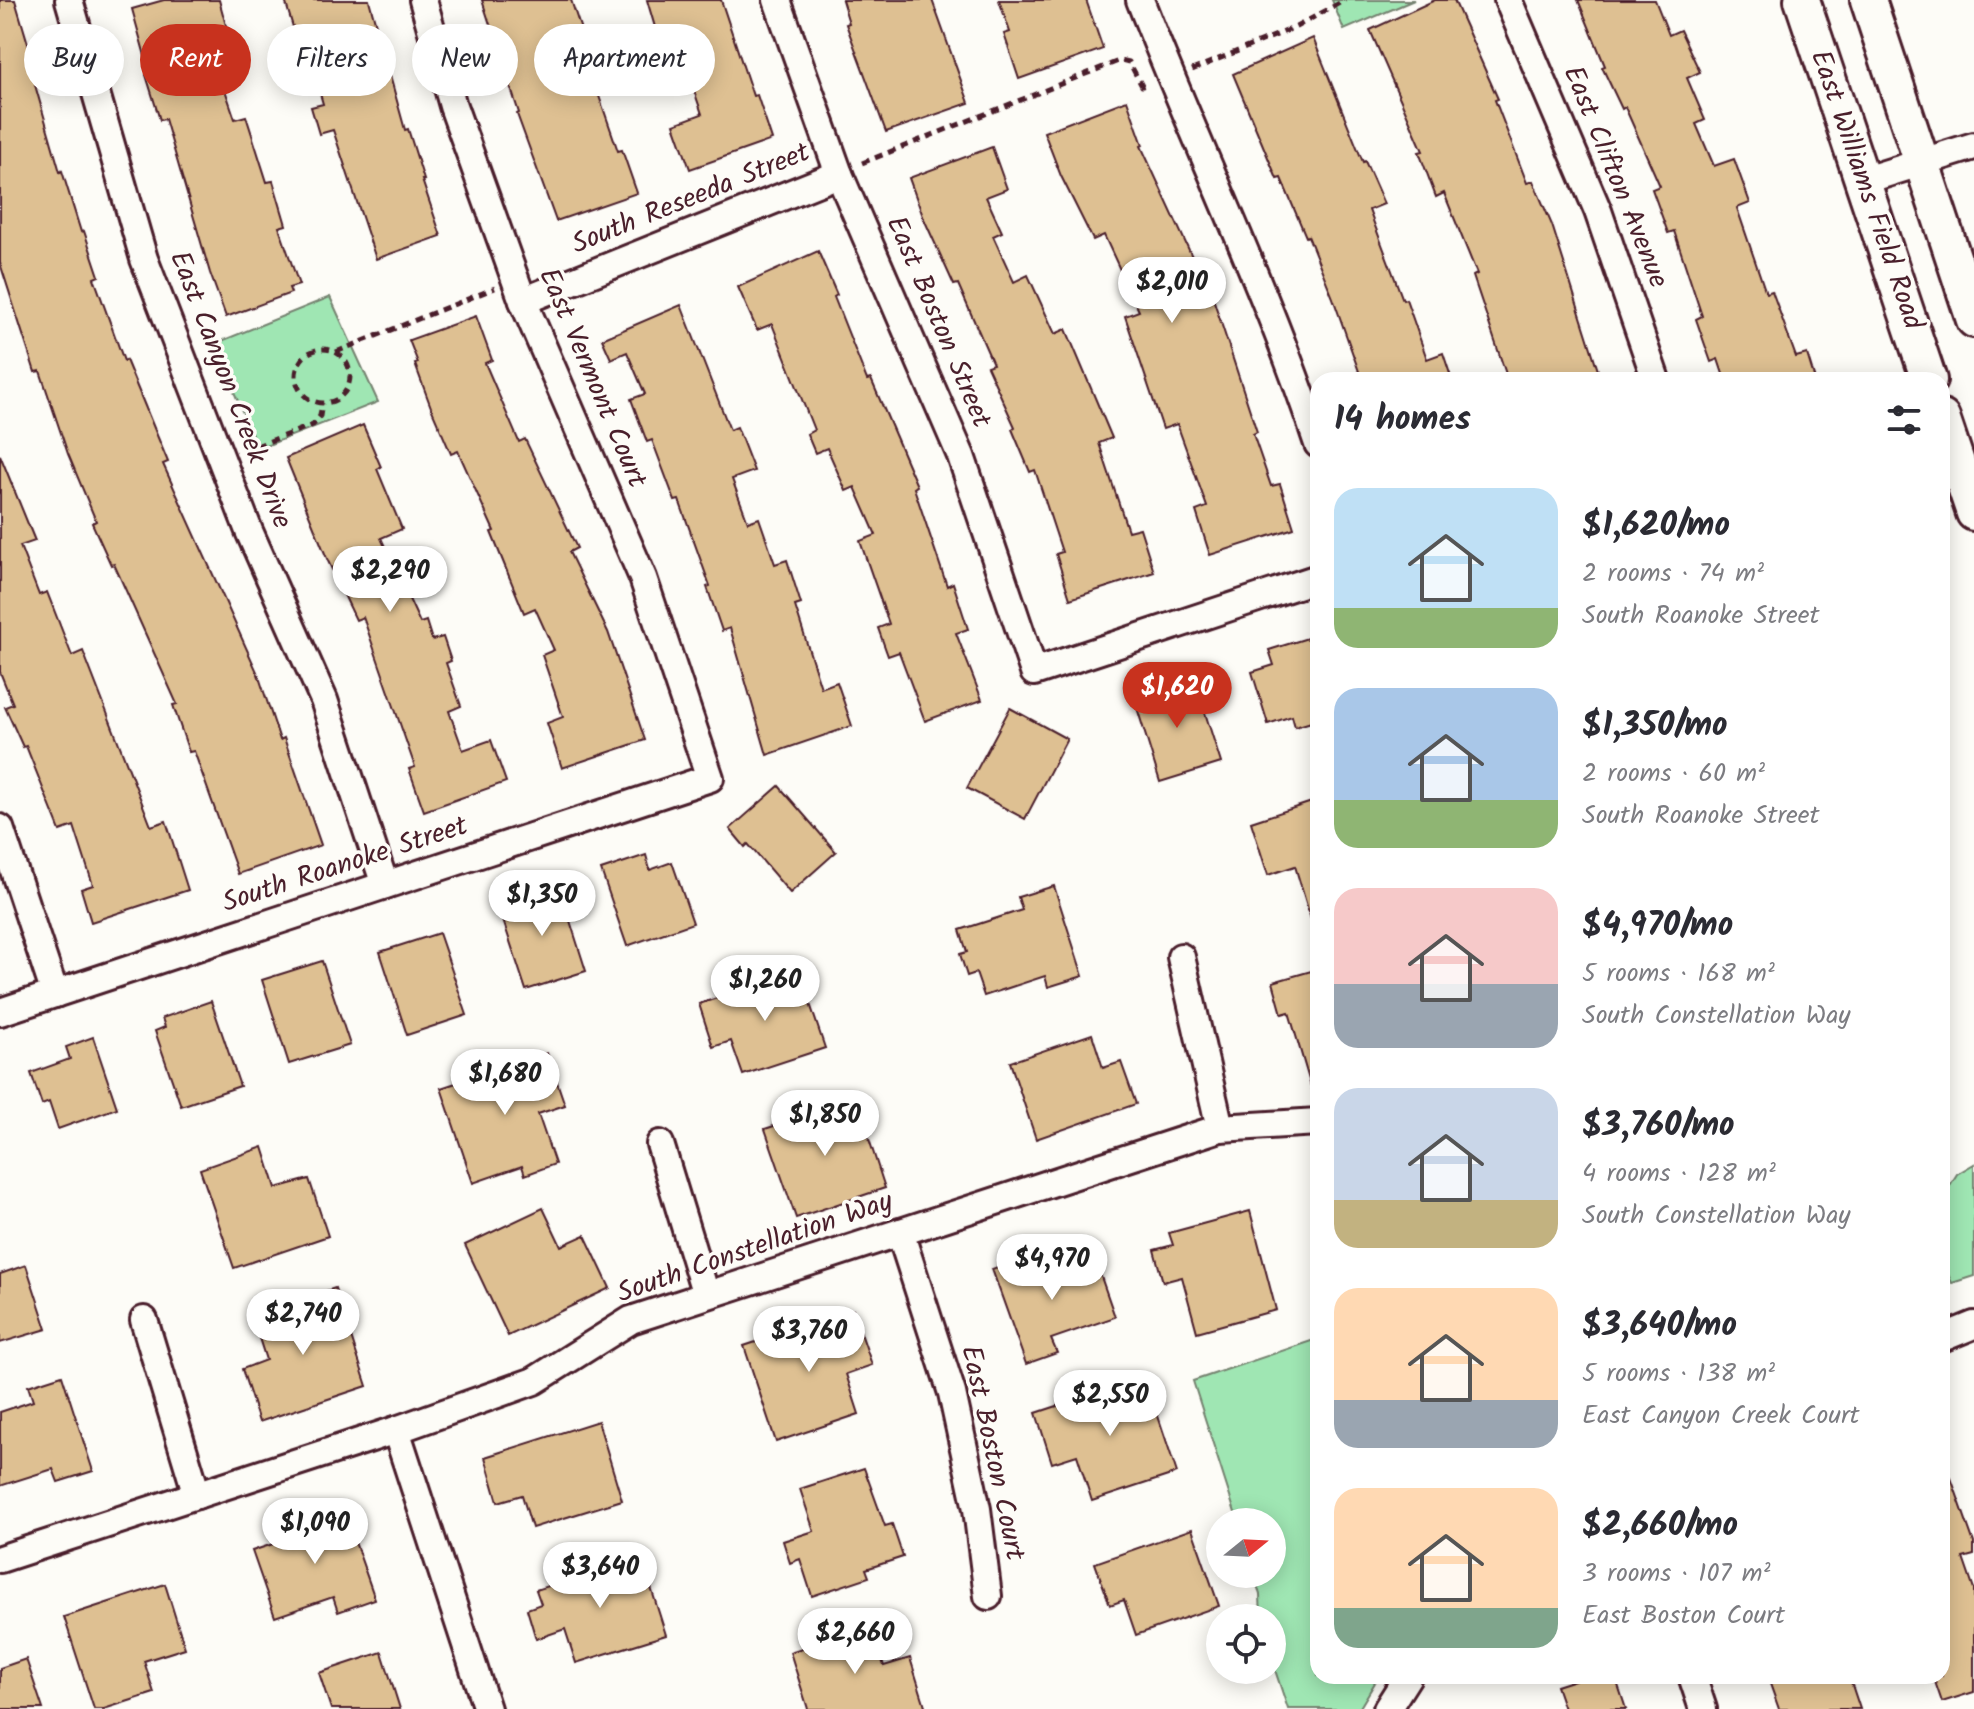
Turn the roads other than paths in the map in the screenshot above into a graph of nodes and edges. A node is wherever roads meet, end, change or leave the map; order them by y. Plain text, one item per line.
1 (69, 0) edge
2 (423, 0) edge
3 (777, 0) edge
4 (1140, 0) edge
5 (1508, 0) edge
6 (1802, 0) edge
7 (1868, 0) edge
8 (1974, 146) edge
9 (1922, 163) junction
10 (839, 174) junction
11 (1862, 181) junction
12 (523, 301) junction
13 (1974, 320) edge
14 (1653, 372) edge
15 (1926, 372) edge
16 (1310, 421) edge
17 (1950, 442) edge
18 (1974, 513) edge
19 (1310, 581) edge
20 (710, 778) joint
21 (0, 828) edge
22 (385, 885) junction
23 (1181, 957) dead end
24 (55, 994) junction
25 (0, 1012) edge
26 (1310, 1122) edge
27 (1220, 1128) junction
28 (660, 1144) dead end
29 (900, 1232) junction
30 (706, 1295) junction
31 (144, 1320) dead end
32 (1973, 1330) edge
33 (1950, 1336) edge
34 (396, 1430) junction
35 (197, 1495) junction
36 (0, 1559) edge
37 (988, 1596) dead end
38 (1403, 1684) edge
39 (1695, 1684) edge
40 (487, 1709) edge
41 (1387, 1709) edge
42 (1703, 1709) edge

1 - 22 street, East Canyon Creek Drive
2 - 12 street, East Vermont Court
3 - 10 street, East Boston Street
4 - 16 street
5 - 14 street, East Clifton Avenue
6 - 11 main road, East Williams Field Road
7 - 9 main road
8 - 9 street
9 - 11 street
9 - 13 main road
10 - 12 street, South Reseeda Street
10 - 19 street, East Boston Street
11 - 15 main road, East Williams Field Road
12 - 20 street, East Vermont Court
17 - 18 main road
20 - 22 street, South Roanoke Street
21 - 24 street
22 - 24 street, South Roanoke Street
23 - 27 street
24 - 25 street, South Roanoke Street
26 - 27 street, South Constellation Way
27 - 29 street, South Constellation Way
28 - 30 street
29 - 30 street, South Constellation Way
29 - 37 street, East Boston Court
30 - 34 street, South Constellation Way
31 - 35 street
32 - 33 street
34 - 35 street, South Constellation Way
34 - 40 street
35 - 36 street, South Constellation Way
38 - 41 street
39 - 42 street

